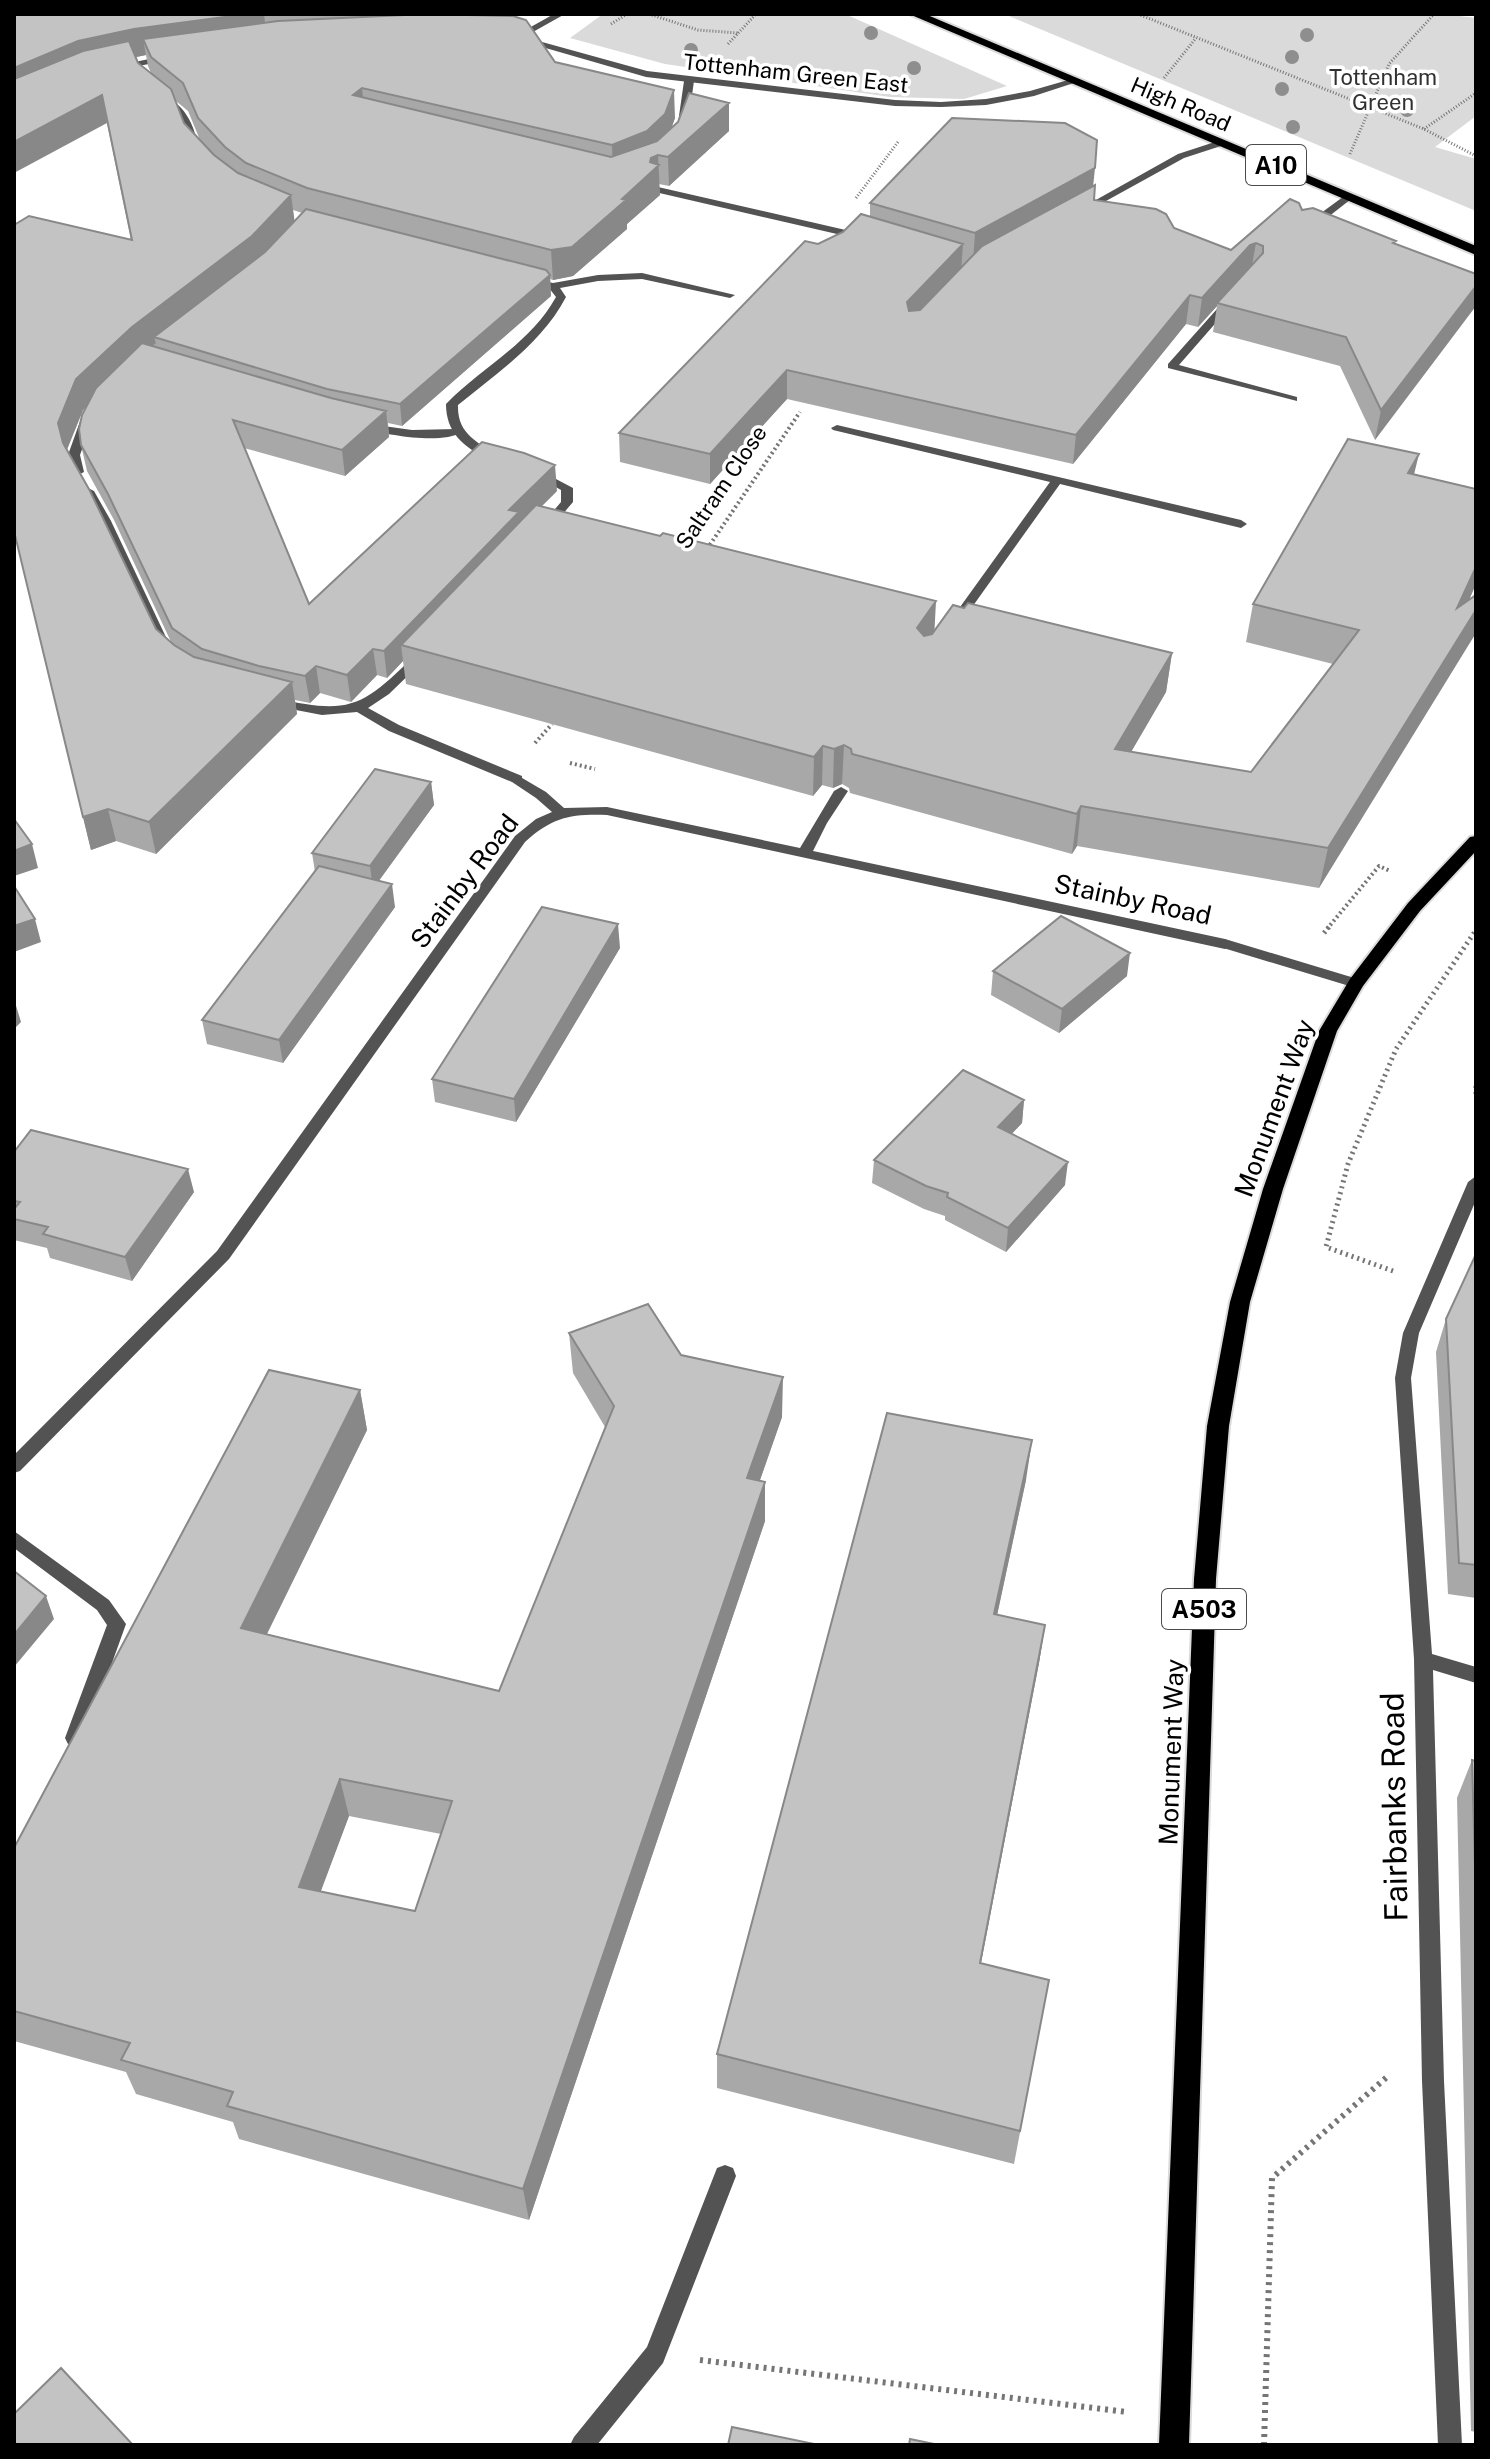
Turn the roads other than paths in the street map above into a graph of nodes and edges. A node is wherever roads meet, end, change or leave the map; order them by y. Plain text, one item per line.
1 (561, 14) edge
2 (915, 14) edge
3 (504, 37) edge
4 (515, 38) junction
5 (181, 56) edge
6 (139, 62) junction
7 (111, 68) edge
8 (144, 75) edge
9 (689, 81) junction
10 (1075, 81) junction
11 (149, 88) edge
12 (681, 134) edge
13 (1221, 143) junction
14 (203, 156) edge
15 (658, 190) edge
16 (1350, 196) junction
17 (1070, 217) edge
18 (1301, 233) edge
19 (879, 241) edge
20 (1476, 251) edge
21 (523, 277) edge
22 (553, 286) junction
23 (1242, 288) edge
24 (730, 295) dead end
25 (1293, 399) dead end
26 (96, 406) edge
27 (351, 422) edge
28 (837, 428) dead end
29 (456, 432) junction
30 (499, 460) edge
31 (523, 468) edge
32 (1056, 482) junction
33 (1241, 524) dead end
34 (537, 536) edge
35 (946, 635) edge
36 (428, 649) edge
37 (178, 665) edge
38 (260, 697) edge
39 (361, 709) junction
40 (841, 791) edge
41 (559, 811) junction
42 (1476, 841) edge
43 (805, 853) junction
44 (1356, 983) junction
45 (1476, 1182) edge
46 (14, 1466) edge
47 (14, 1538) edge
48 (1423, 1659) junction
49 (1476, 1675) edge
50 (75, 1738) edge
51 (725, 2176) dead end
52 (582, 2445) edge
53 (1174, 2445) edge
54 (1450, 2445) edge

1 - 4 street
2 - 10 highway, High Road / A10
3 - 4 street, Tottenham Green East
4 - 9 street, Tottenham Green East
5 - 6 street
6 - 7 street
6 - 8 street
9 - 10 street, Tottenham Green East
9 - 12 street
10 - 13 highway, High Road / A10
11 - 14 street
13 - 16 highway, High Road / A10
13 - 17 street
15 - 19 street
16 - 18 street
16 - 20 highway, High Road / A10
21 - 22 street
22 - 24 street
22 - 29 street
23 - 25 street
26 - 37 street
27 - 29 street
28 - 32 street
29 - 30 street
31 - 34 street
32 - 33 street
32 - 35 street
36 - 39 street
38 - 39 street
39 - 41 street
40 - 43 street
41 - 43 street, Stainby Road
41 - 46 street, Stainby Road
42 - 44 main road, Monument Way / A503
43 - 44 street, Stainby Road
44 - 53 main road, Monument Way / A503
45 - 48 street, Fairbanks Road
47 - 50 street
48 - 49 street
48 - 54 street, Fairbanks Road
51 - 52 street

